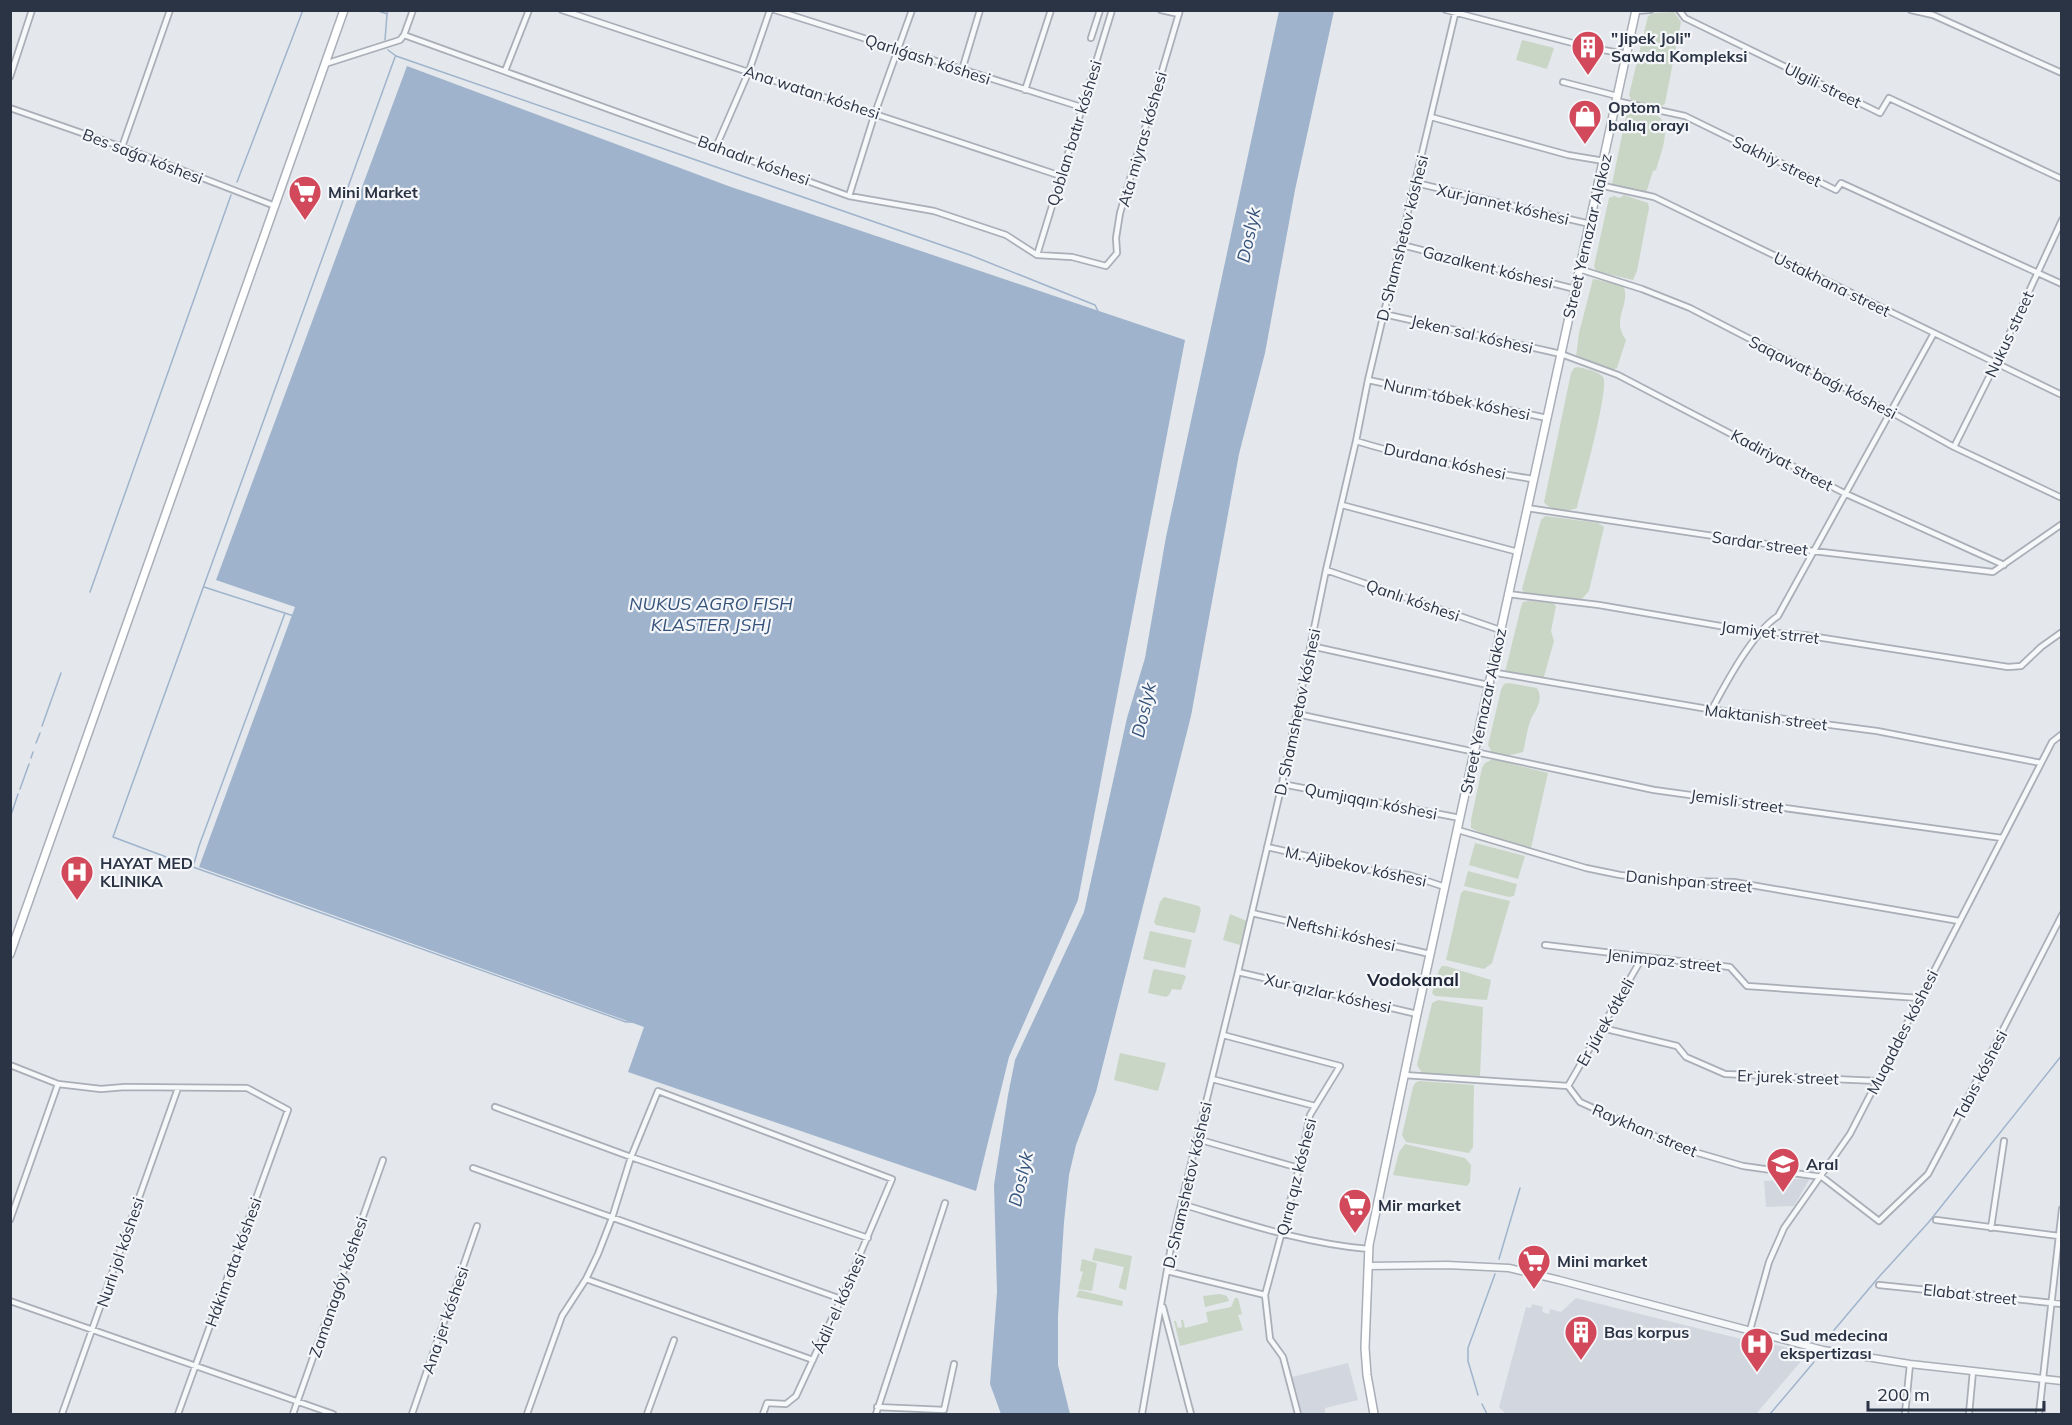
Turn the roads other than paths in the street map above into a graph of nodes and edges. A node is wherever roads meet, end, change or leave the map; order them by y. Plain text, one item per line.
1 (32, 10) edge
2 (170, 10) edge
3 (344, 10) edge
4 (413, 10) edge
5 (529, 10) edge
6 (562, 10) edge
7 (770, 10) edge
8 (775, 10) edge
9 (912, 10) edge
10 (980, 10) edge
11 (1051, 10) edge
12 (1100, 10) edge
13 (1112, 10) edge
14 (1161, 10) edge
15 (1446, 10) edge
16 (1650, 10) edge
17 (1679, 10) edge
18 (1911, 10) edge
19 (1636, 11) edge
20 (1179, 12) edge
21 (1456, 12) edge
22 (1933, 13) edge
23 (404, 35) junction
24 (1091, 38) dead end
25 (899, 50) junction
26 (1626, 54) junction
27 (325, 64) junction
28 (962, 70) junction
29 (505, 71) junction
30 (749, 71) junction
31 (2061, 73) edge
32 (10, 76) edge
33 (1563, 82) dead end
34 (1025, 90) junction
35 (1617, 98) junction
36 (1081, 107) junction
37 (10, 108) edge
38 (875, 113) junction
39 (1431, 117) junction
40 (122, 147) junction
41 (716, 147) junction
42 (1604, 161) junction
43 (1061, 176) junction
44 (2061, 179) edge
45 (1416, 183) junction
46 (1599, 185) junction
47 (849, 196) junction
48 (274, 206) junction
49 (2061, 220) edge
50 (1590, 224) junction
51 (1402, 245) junction
52 (1037, 255) junction
53 (1106, 266) joint
54 (1580, 269) junction
55 (2037, 273) junction
56 (2061, 284) edge
57 (1575, 289) junction
58 (1384, 314) junction
59 (1934, 333) junction
60 (1561, 354) junction
61 (1996, 363) junction
62 (1368, 380) junction
63 (2061, 395) edge
64 (1889, 411) junction
65 (1546, 418) junction
66 (1356, 441) junction
67 (1954, 447) junction
68 (1533, 479) junction
69 (1844, 493) junction
70 (2061, 498) edge
71 (1342, 505) junction
72 (1527, 508) junction
73 (2061, 524) edge
74 (1813, 551) junction
75 (1518, 552) junction
76 (2004, 565) junction
77 (1326, 570) junction
78 (1508, 594) junction
79 (1500, 630) junction
80 (1760, 632) junction
81 (2061, 632) edge
82 (1311, 646) junction
83 (1491, 672) junction
84 (1488, 685) junction
85 (1712, 709) junction
86 (1297, 714) junction
87 (2061, 734) edge
88 (1474, 751) junction
89 (2041, 763) junction
90 (1282, 784) junction
91 (1460, 818) junction
92 (1458, 830) junction
93 (2002, 837) junction
94 (1267, 847) junction
95 (1445, 887) junction
96 (1252, 913) junction
97 (2061, 915) edge
98 (1959, 921) junction
99 (1545, 945) dead end
100 (10, 954) edge
101 (1430, 954) junction
102 (1642, 958) junction
103 (1238, 972) junction
104 (1919, 998) junction
105 (1417, 1014) junction
106 (1602, 1028) junction
107 (1223, 1035) junction
108 (10, 1065) edge
109 (1404, 1075) junction
110 (1212, 1078) junction
111 (1878, 1081) junction
112 (58, 1084) junction
113 (1568, 1086) junction
114 (178, 1088) junction
115 (1316, 1106) junction
116 (495, 1107) dead end
117 (1197, 1139) junction
118 (2004, 1141) dead end
119 (631, 1157) junction
120 (382, 1161) dead end
121 (474, 1168) dead end
122 (1299, 1168) junction
123 (1822, 1177) junction
124 (945, 1203) dead end
125 (1181, 1204) junction
126 (2061, 1209) edge
127 (612, 1218) junction
128 (10, 1220) edge
129 (1936, 1220) dead end
130 (477, 1226) dead end
131 (1991, 1228) junction
132 (1282, 1233) junction
133 (2059, 1236) junction
134 (868, 1238) junction
135 (1369, 1249) junction
136 (2059, 1255) edge
137 (1368, 1266) junction
138 (1167, 1271) junction
139 (586, 1279) junction
140 (1879, 1285) dead end
141 (1265, 1295) junction
142 (841, 1299) junction
143 (10, 1301) edge
144 (2052, 1302) junction
145 (1162, 1303) junction
146 (2061, 1304) edge
147 (93, 1330) junction
148 (1750, 1330) junction
149 (674, 1340) dead end
150 (813, 1360) junction
151 (954, 1364) dead end
152 (1910, 1364) junction
153 (196, 1366) junction
154 (1973, 1371) junction
155 (2043, 1379) junction
156 (2061, 1381) edge
157 (298, 1402) junction
158 (878, 1407) junction
159 (62, 1414) edge
160 (178, 1414) edge
161 (293, 1414) edge
162 (333, 1414) edge
163 (412, 1414) edge
164 (527, 1414) edge
165 (646, 1414) edge
166 (763, 1414) edge
167 (876, 1414) edge
168 (1142, 1414) edge
169 (1191, 1414) edge
170 (1298, 1414) edge
171 (1374, 1414) edge
172 (1905, 1414) edge
173 (1969, 1414) edge
174 (2039, 1414) edge

1 - 32 street
2 - 40 street
3 - 27 main road
4 - 23 street
5 - 29 street
6 - 30 street, Ana watan kóshesi
7 - 30 street
8 - 25 street, Qarlıǵash kóshesi
9 - 25 street
10 - 28 street
11 - 34 street
12 - 24 street, Qoblan batır kóshesi
13 - 36 street, Qoblan batır kóshesi
14 - 20 street
15 - 21 street
16 - 19 street
17 - 44 street, Ulgili street
18 - 22 street
19 - 26 main road, Street Yernazar Alakoz
20 - 53 street, Ata miyras kóshesi
21 - 26 street
21 - 39 street, D. Shamshetov kóshesi
22 - 31 street
23 - 27 street
23 - 29 street, Bahadır kóshesi
25 - 28 street, Qarlıǵash kóshesi
25 - 38 street
26 - 35 main road, Street Yernazar Alakoz
27 - 48 main road
28 - 34 street, Qarlıǵash kóshesi
29 - 41 street, Bahadır kóshesi
30 - 38 street, Ana watan kóshesi
30 - 41 street
33 - 35 street, Sakhiy street
34 - 36 street, Qarlıǵash kóshesi
35 - 42 main road, Street Yernazar Alakoz
35 - 55 street, Sakhiy street
36 - 43 street, Qoblan batır kóshesi
37 - 40 street, Bes saǵa kóshesi
38 - 43 street, Ana watan kóshesi
38 - 47 street
39 - 42 street
39 - 45 street, D. Shamshetov kóshesi
40 - 48 street, Bes saǵa kóshesi
41 - 47 street, Bahadır kóshesi
42 - 46 main road, Street Yernazar Alakoz
43 - 52 street, Qoblan batır kóshesi
45 - 50 street, Xur jannet kóshesi
45 - 51 street, D. Shamshetov kóshesi
46 - 50 main road, Street Yernazar Alakoz
46 - 59 street, Ustakhana street
47 - 52 street, Bahadır kóshesi
48 - 100 main road
49 - 55 street, Nukus street
50 - 54 main road, Street Yernazar Alakoz
51 - 57 street, Gazalkent kóshesi
51 - 58 street, D. Shamshetov kóshesi
52 - 53 street, Bahadır kóshesi
54 - 57 main road, Street Yernazar Alakoz
54 - 64 street, Saqawat baǵı kóshesi
55 - 56 street, Sakhiy street
55 - 61 street, Nukus street
57 - 60 main road, Street Yernazar Alakoz
58 - 60 street, Jeken sal kóshesi
58 - 62 street, D. Shamshetov kóshesi
59 - 61 street, Ustakhana street
59 - 64 street
60 - 65 main road, Street Yernazar Alakoz
60 - 69 street, Kadiriyat street
61 - 63 street, Ustakhana street
61 - 67 street, Nukus street
62 - 65 street, Nurım tóbek kóshesi
62 - 66 street, D. Shamshetov kóshesi
64 - 67 street, Saqawat baǵı kóshesi
64 - 69 street
65 - 68 main road, Street Yernazar Alakoz
66 - 68 street, Durdana kóshesi
66 - 71 street, D. Shamshetov kóshesi
67 - 70 street, Saqawat baǵı kóshesi
68 - 72 main road, Street Yernazar Alakoz
69 - 74 street
69 - 76 street, Kadiriyat street
71 - 75 street
71 - 77 street, D. Shamshetov kóshesi
72 - 74 street, Sardar street
72 - 75 main road, Street Yernazar Alakoz
73 - 76 street
74 - 76 street, Sardar street
74 - 80 street
75 - 78 main road, Street Yernazar Alakoz
77 - 79 street, Qanlı kóshesi
77 - 82 street, D. Shamshetov kóshesi
78 - 79 main road, Street Yernazar Alakoz
78 - 80 street, Jamiyet strret
79 - 83 main road, Street Yernazar Alakoz
80 - 81 street, Jamiyet strret
80 - 85 street
82 - 84 street
82 - 86 street, D. Shamshetov kóshesi
83 - 84 main road, Street Yernazar Alakoz
83 - 85 street, Maktanish street
84 - 88 main road, Street Yernazar Alakoz
85 - 89 street, Maktanish street
86 - 88 street, Jemisli street
86 - 90 street, D. Shamshetov kóshesi
87 - 89 street, Muqaddes kóshesi
88 - 91 main road, Street Yernazar Alakoz
88 - 93 street, Jemisli street
89 - 93 street, Muqaddes kóshesi
90 - 91 street, Qumjıqqın kóshesi
90 - 94 street, D. Shamshetov kóshesi
91 - 92 main road, Street Yernazar Alakoz
92 - 95 main road, Street Yernazar Alakoz
92 - 98 street, Danishpan street
93 - 98 street, Muqaddes kóshesi
94 - 95 street, M. Ajibekov kóshesi
94 - 96 street, D. Shamshetov kóshesi
95 - 101 main road, Street Yernazar Alakoz
96 - 101 street, Neftshi kóshesi
96 - 103 street, D. Shamshetov kóshesi
97 - 123 street, Tabıs kóshesi
98 - 104 street, Muqaddes kóshesi
99 - 102 street, Jenimpaz street
101 - 105 main road, Street Yernazar Alakoz
102 - 104 street, Jenimpaz street
102 - 106 street, Er júrek ótkeli
103 - 105 street, Xur qızlar kóshesi
103 - 107 street, D. Shamshetov kóshesi
104 - 111 street, Muqaddes kóshesi
105 - 109 main road, Street Yernazar Alakoz
106 - 111 street, Er jurek street
106 - 113 street, Er júrek ótkeli
107 - 110 street, D. Shamshetov kóshesi
107 - 115 street, Qırıq qız kóshesi
108 - 112 street
109 - 113 street
109 - 135 main road, Street Yernazar Alakoz
110 - 115 street
110 - 117 street, D. Shamshetov kóshesi
111 - 123 street, Muqaddes kóshesi
112 - 114 street
112 - 128 street
113 - 123 street, Raykhan street
114 - 147 street, Nurlı jol kóshesi
114 - 153 street, Hákim ata kóshesi
115 - 122 street, Qırıq qız kóshesi
116 - 119 street
117 - 122 street
117 - 125 street, D. Shamshetov kóshesi
118 - 131 street
119 - 127 street
119 - 134 street
119 - 134 street, Ádil-el kóshesi
120 - 157 street, Zamanagóy kóshesi
121 - 127 street
122 - 132 street, Qırıq qız kóshesi
123 - 148 street, Muqaddes kóshesi
124 - 158 street
125 - 132 street
125 - 138 street, D. Shamshetov kóshesi
126 - 133 street
127 - 139 street
127 - 142 street
129 - 131 street
130 - 163 street, Ana jer kóshesi
131 - 133 street
132 - 135 street
132 - 141 street, Qırıq qız kóshesi
133 - 136 street
134 - 142 street, Ádil-el kóshesi
135 - 137 main road, Street Yernazar Alakoz
136 - 144 street
137 - 148 street
137 - 171 main road, Street Yernazar Alakoz
138 - 141 street
138 - 145 street, D. Shamshetov kóshesi
139 - 150 street
139 - 164 street
140 - 144 street, Elabat street
141 - 170 street
142 - 150 street, Ádil-el kóshesi
143 - 147 street
144 - 146 street, Elabat street
144 - 155 street
145 - 168 street, D. Shamshetov kóshesi
145 - 169 street
147 - 153 street
147 - 159 street, Nurlı jol kóshesi
148 - 152 street
149 - 165 street
150 - 166 street, Ádil-el kóshesi
151 - 158 street
152 - 154 street
152 - 172 street
153 - 157 street
153 - 160 street, Hákim ata kóshesi
154 - 155 street
154 - 173 street
155 - 156 street
155 - 174 street
157 - 161 street, Zamanagóy kóshesi
157 - 162 street
158 - 167 street

